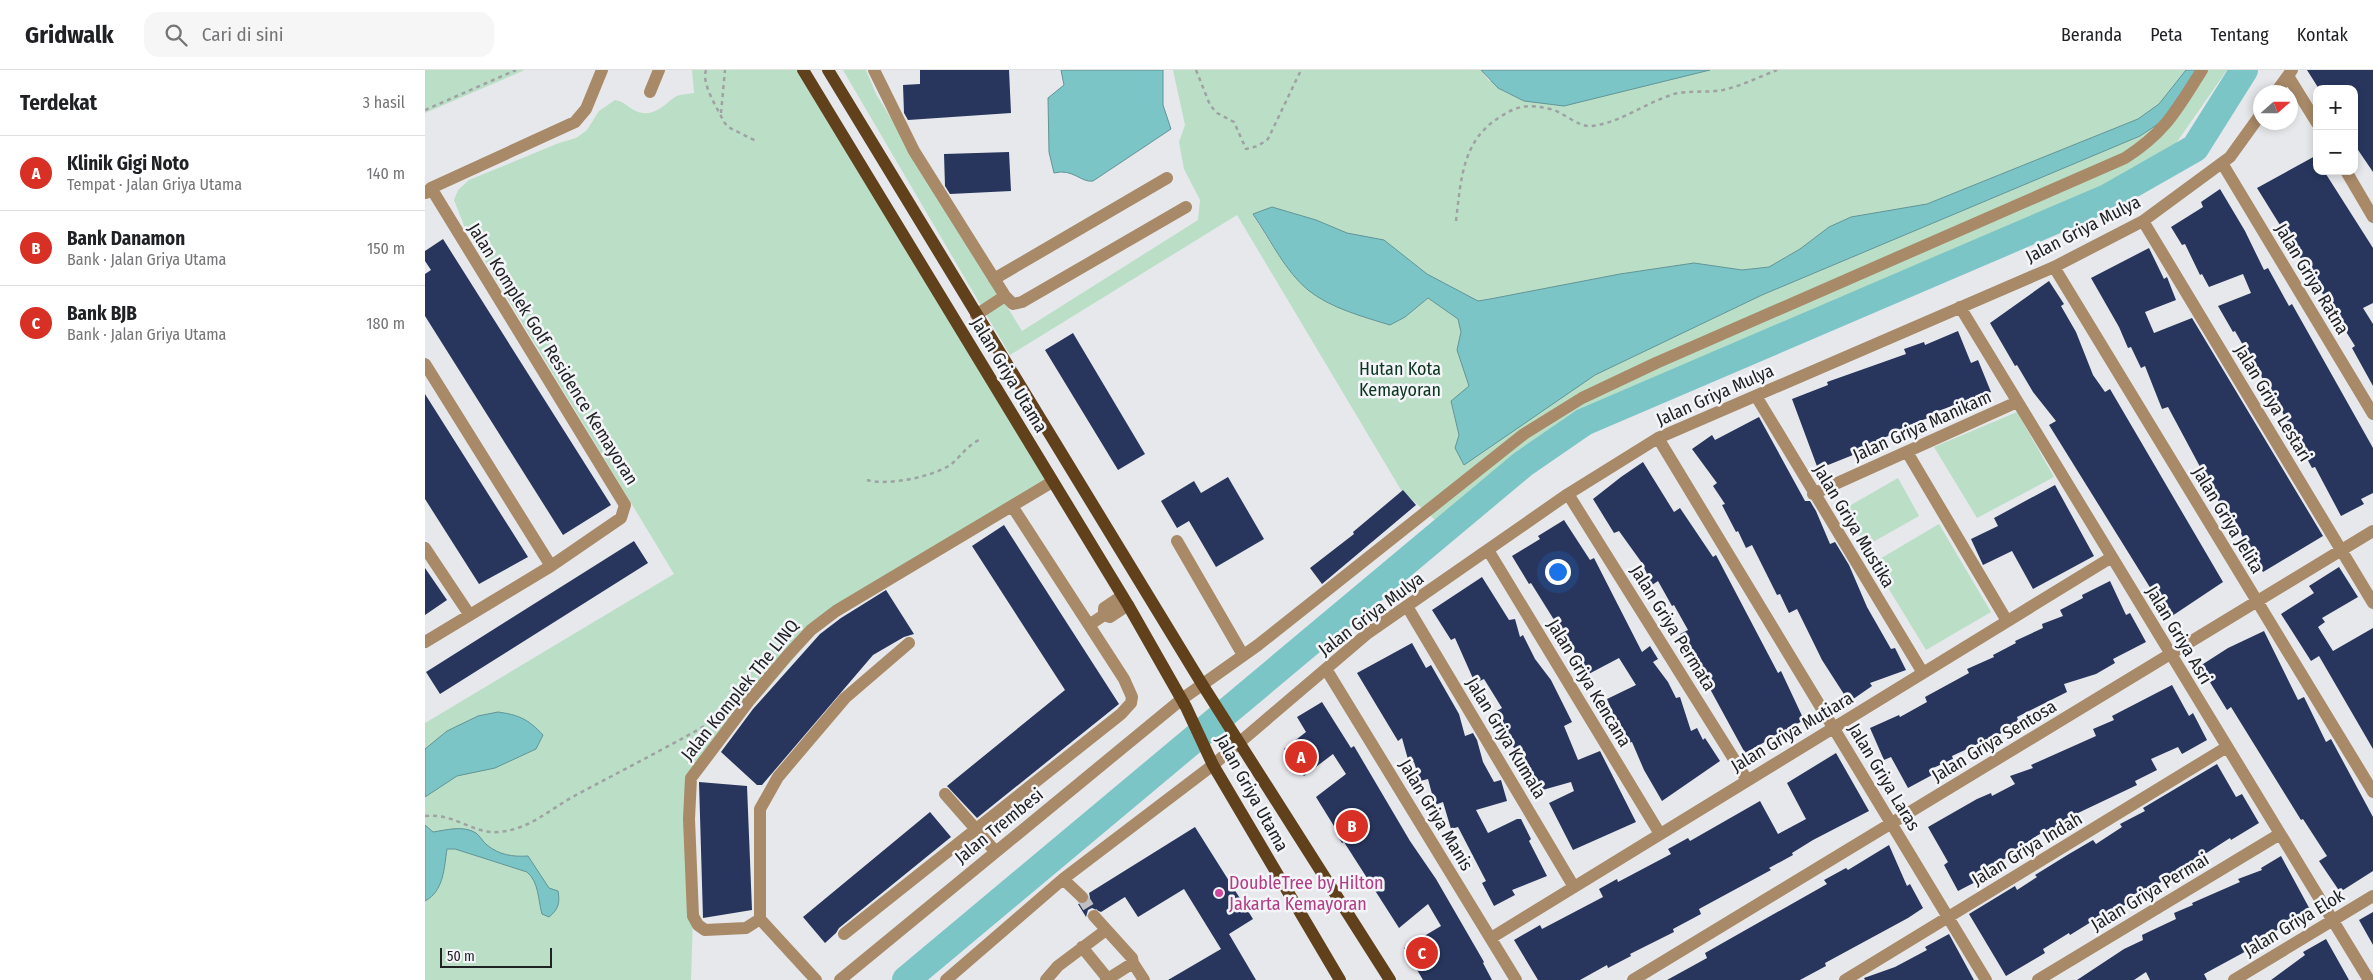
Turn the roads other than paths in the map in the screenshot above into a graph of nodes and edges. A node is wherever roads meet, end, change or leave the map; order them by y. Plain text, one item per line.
1 (602, 70) edge
2 (659, 70) edge
3 (803, 70) edge
4 (828, 70) edge
5 (874, 70) edge
6 (2202, 70) edge
7 (2290, 73) edge
8 (2281, 85) edge
9 (650, 92) dead end
10 (2313, 116) edge
11 (2253, 125) edge
12 (2222, 163) junction
13 (2347, 175) edge
14 (1167, 178) dead end
15 (428, 191) edge
16 (1186, 207) dead end
17 (2373, 217) edge
18 (2143, 221) junction
19 (2053, 267) junction
20 (995, 279) junction
21 (1005, 296) junction
22 (1960, 307) junction
23 (976, 315) junction
24 (425, 364) edge
25 (1755, 396) junction
26 (2017, 402) junction
27 (2373, 414) edge
28 (1658, 438) junction
29 (1907, 452) junction
30 (1052, 482) junction
31 (1568, 494) junction
32 (1813, 494) junction
33 (1012, 506) junction
34 (2373, 532) edge
35 (1177, 541) dead end
36 (425, 548) edge
37 (1488, 550) junction
38 (2341, 550) junction
39 (2112, 557) junction
40 (551, 566) junction
41 (1125, 601) junction
42 (2257, 602) junction
43 (2373, 603) edge
44 (1408, 608) junction
45 (469, 614) junction
46 (2007, 622) junction
47 (1089, 625) junction
48 (425, 642) edge
49 (909, 643) dead end
50 (2171, 654) junction
51 (1243, 655) junction
52 (1326, 669) junction
53 (1923, 673) junction
54 (1204, 686) junction
55 (1184, 703) junction
56 (1833, 728) junction
57 (1237, 738) junction
58 (2227, 747) junction
59 (1211, 759) junction
60 (1747, 780) junction
61 (2373, 792) edge
62 (945, 794) dead end
63 (1891, 824) junction
64 (975, 829) junction
65 (1660, 834) junction
66 (2280, 834) junction
67 (995, 852) junction
68 (1063, 879) junction
69 (1574, 887) junction
70 (2373, 896) edge
71 (1082, 897) tunnel mouth
72 (1094, 916) tunnel mouth
73 (1948, 917) junction
74 (760, 919) junction
75 (2333, 920) junction
76 (1106, 930) junction
77 (844, 934) dead end
78 (1491, 938) junction
79 (1082, 947) junction
80 (1133, 963) junction
81 (1107, 979) edge
82 (816, 980) edge
83 (840, 980) edge
84 (946, 980) edge
85 (1046, 980) edge
86 (1144, 980) edge
87 (1340, 980) edge
88 (1390, 980) edge
89 (1517, 980) edge
90 (1633, 980) edge
91 (1845, 980) edge
92 (1986, 980) edge
93 (2039, 980) edge
94 (2233, 980) edge
95 (2369, 980) edge

1 - 15 street, Jalan Komplek Golf Residence Kemayoran
2 - 9 street
3 - 30 main road, Jalan Griya Utama
4 - 23 main road, Jalan Griya Utama
5 - 20 street
6 - 51 street
7 - 8 street
7 - 10 street
11 - 12 street, Jalan Griya Mulya
12 - 18 street, Jalan Griya Mulya
12 - 27 street, Jalan Griya Ratna
13 - 17 street
14 - 20 street
15 - 40 street, Jalan Komplek Golf Residence Kemayoran
16 - 21 street
18 - 19 street, Jalan Griya Mulya
18 - 38 street, Jalan Griya Lestari
19 - 22 street, Jalan Griya Mulya
19 - 42 street, Jalan Griya Jelita
20 - 21 street
21 - 23 street
22 - 25 street, Jalan Griya Mulya
22 - 26 street, Jalan Griya Asri
23 - 54 main road, Jalan Griya Utama
24 - 40 street
25 - 28 street, Jalan Griya Mulya
25 - 32 street, Jalan Griya Mustika
26 - 29 street, Jalan Griya Manikam
26 - 39 street, Jalan Griya Asri
28 - 31 street, Jalan Griya Mulya
28 - 56 street, Jalan Griya Laras
29 - 32 street, Jalan Griya Manikam
29 - 46 street
30 - 33 street, Jalan Komplek The LINQ
30 - 41 main road, Jalan Griya Utama
31 - 37 street, Jalan Griya Mulya
31 - 60 street, Jalan Griya Permata
32 - 53 street, Jalan Griya Mustika
33 - 47 street
33 - 74 street, Jalan Komplek The LINQ
34 - 38 street, Jalan Griya Sentosa
35 - 51 street
36 - 45 street
37 - 44 street, Jalan Griya Mulya
37 - 65 street, Jalan Griya Kencana
38 - 42 street, Jalan Griya Sentosa
38 - 43 street, Jalan Griya Lestari
39 - 46 street, Jalan Griya Mutiara
39 - 50 street, Jalan Griya Asri
40 - 45 street, Jalan Komplek Golf Residence Kemayoran
41 - 47 street
41 - 55 main road, Jalan Griya Utama
42 - 50 street, Jalan Griya Sentosa
42 - 61 street, Jalan Griya Jelita
44 - 52 street, Jalan Griya Mulya
44 - 69 street, Jalan Griya Kumala
45 - 48 street, Jalan Komplek Golf Residence Kemayoran
46 - 53 street, Jalan Griya Mutiara
47 - 64 street
49 - 74 street
50 - 58 street, Jalan Griya Asri
50 - 63 street, Jalan Griya Sentosa
51 - 54 street
52 - 57 street, Jalan Griya Mulya
52 - 78 street, Jalan Griya Manis
53 - 56 street, Jalan Griya Mutiara
54 - 55 street
54 - 57 main road, Jalan Griya Utama
55 - 59 main road, Jalan Griya Utama
55 - 67 street, Jalan Trembesi
56 - 60 street, Jalan Griya Mutiara
56 - 63 street, Jalan Griya Laras
57 - 59 street, Jalan Griya Mulya
57 - 88 main road, Jalan Griya Utama
58 - 66 street, Jalan Griya Asri
58 - 73 street, Jalan Griya Indah
59 - 68 street, Jalan Griya Mulya
59 - 87 main road, Jalan Griya Utama
60 - 65 street, Jalan Griya Mutiara
62 - 64 street
63 - 73 street, Jalan Griya Laras
63 - 90 street, Jalan Griya Sentosa
64 - 67 street
64 - 77 street
65 - 69 street, Jalan Griya Mutiara
66 - 75 street, Jalan Griya Asri
66 - 93 street, Jalan Griya Permai
67 - 83 street, Jalan Trembesi
68 - 71 street
68 - 84 street, Jalan Griya Mulya
69 - 78 street, Jalan Griya Mutiara
70 - 75 street, Jalan Griya Elok
72 - 76 street
73 - 91 street, Jalan Griya Indah
73 - 92 street, Jalan Griya Laras
74 - 82 street
75 - 94 street, Jalan Griya Elok
75 - 95 street, Jalan Griya Asri
76 - 79 street
76 - 80 street
78 - 89 street, Jalan Griya Manis
79 - 81 street
79 - 85 street
80 - 81 street
80 - 86 street

